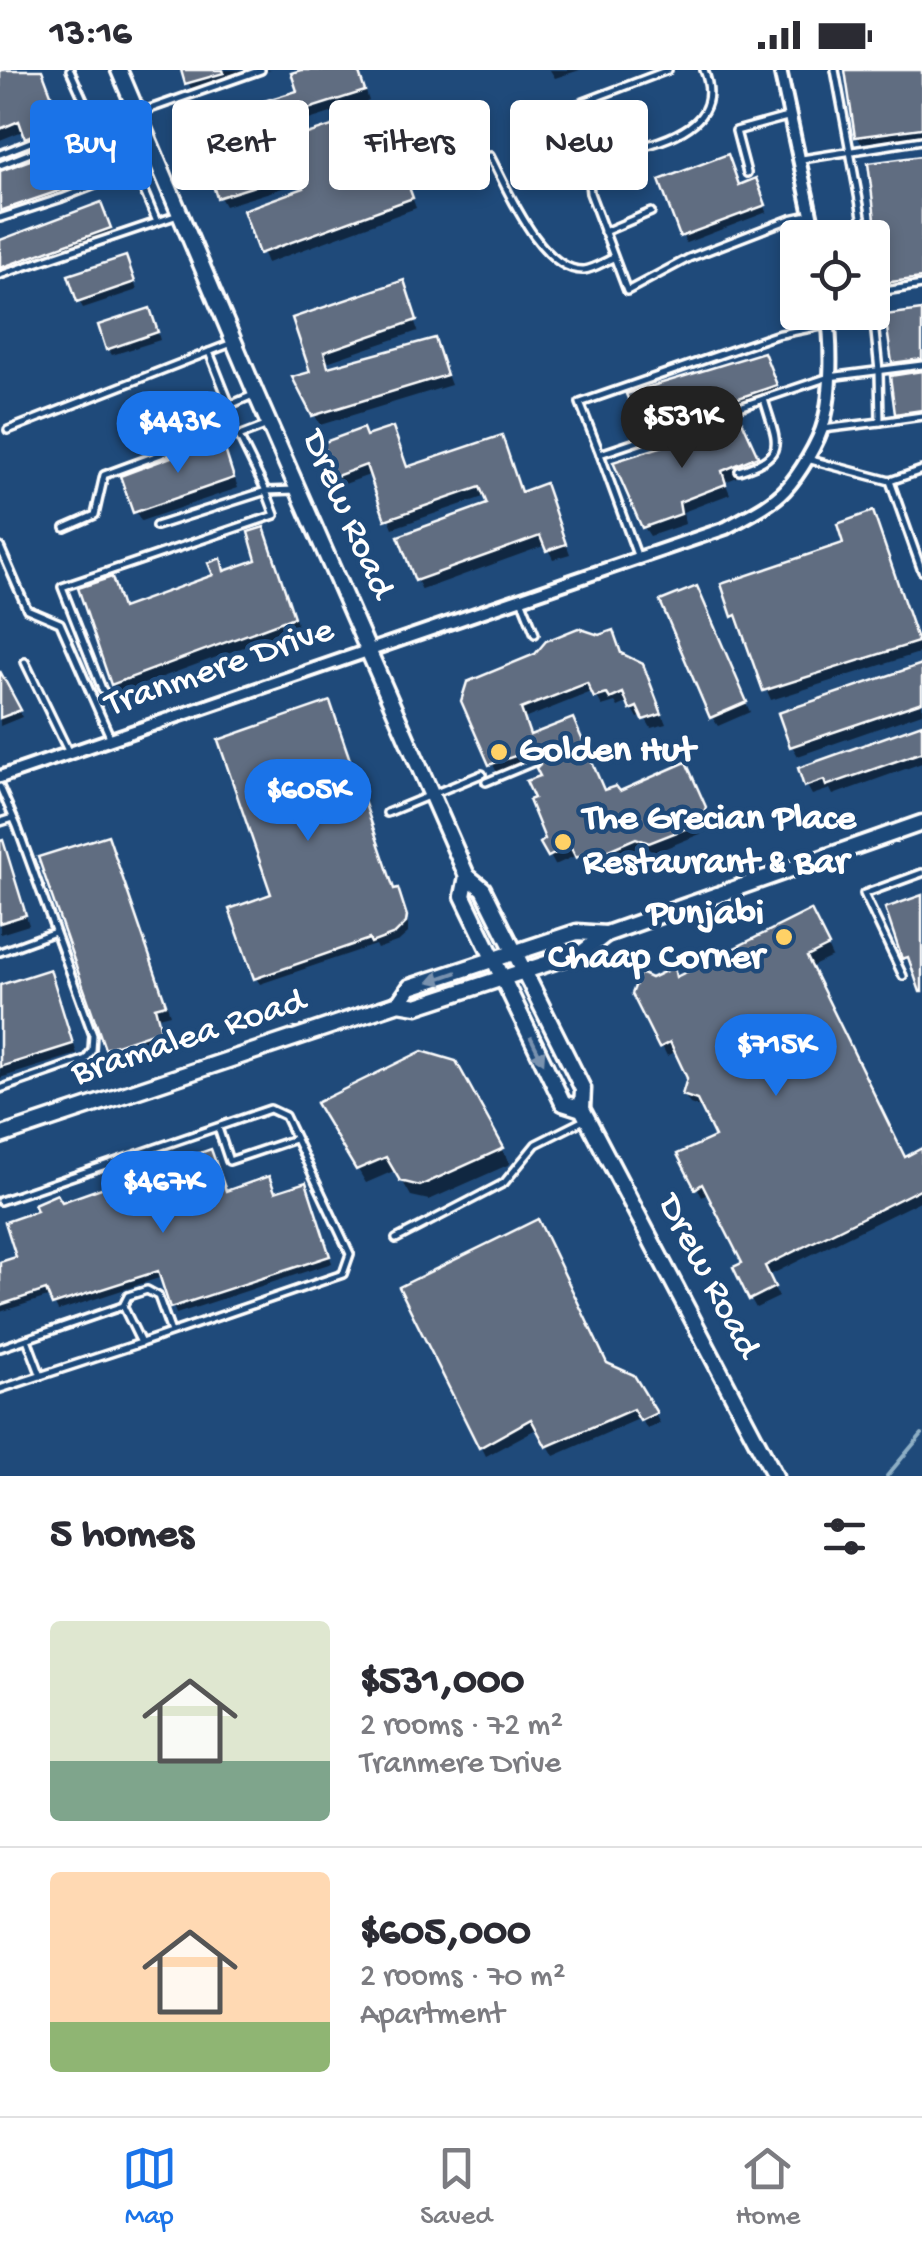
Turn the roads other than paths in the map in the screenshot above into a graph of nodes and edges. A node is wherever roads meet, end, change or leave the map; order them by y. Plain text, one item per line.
1 (70, 70) edge
2 (119, 70) edge
3 (261, 70) edge
4 (668, 70) edge
5 (704, 70) edge
6 (780, 70) edge
7 (835, 70) edge
8 (83, 100) edge
9 (132, 100) edge
10 (590, 100) edge
11 (152, 103) edge
12 (790, 116) junction
13 (922, 140) edge
14 (30, 143) edge
15 (152, 147) edge
16 (851, 151) junction
17 (30, 153) edge
18 (0, 154) edge
19 (490, 156) dead end
20 (800, 160) junction
21 (158, 161) junction
22 (152, 163) edge
23 (0, 165) edge
24 (747, 173) dead end
25 (80, 190) edge
26 (143, 190) edge
27 (651, 212) dead end
28 (181, 214) junction
29 (811, 215) junction
30 (0, 218) edge
31 (812, 220) edge
32 (863, 220) edge
33 (157, 222) junction
34 (604, 232) junction
35 (614, 258) junction
36 (0, 275) edge
37 (922, 285) edge
38 (890, 290) edge
39 (791, 330) edge
40 (828, 330) edge
41 (875, 330) edge
42 (234, 342) junction
43 (209, 352) junction
44 (922, 364) edge
45 (879, 370) junction
46 (829, 378) junction
47 (256, 394) junction
48 (764, 399) junction
49 (922, 416) edge
50 (880, 422) junction
51 (270, 424) junction
52 (822, 429) junction
53 (8, 430) dead end
54 (239, 436) junction
55 (600, 454) junction
56 (807, 459) junction
57 (922, 470) edge
58 (739, 471) dead end
59 (890, 481) junction
60 (266, 490) junction
61 (300, 490) junction
62 (156, 526) dead end
63 (65, 528) dead end
64 (0, 547) edge
65 (638, 558) junction
66 (922, 570) edge
67 (520, 598) junction
68 (534, 634) dead end
69 (369, 650) junction
70 (24, 662) dead end
71 (113, 704) dead end
72 (111, 739) junction
73 (68, 754) junction
74 (534, 762) dead end
75 (482, 774) dead end
76 (0, 777) edge
77 (486, 782) dead end
78 (0, 787) edge
79 (432, 795) junction
80 (387, 813) dead end
81 (13, 818) junction
82 (0, 822) edge
83 (922, 823) edge
84 (922, 873) edge
85 (468, 876) junction
86 (55, 932) junction
87 (606, 934) junction
88 (0, 952) edge
89 (514, 953) junction
90 (493, 960) junction
91 (524, 972) junction
92 (903, 976) dead end
93 (502, 979) junction
94 (399, 1003) junction
95 (0, 1089) edge
96 (584, 1114) junction
97 (218, 1128) junction
98 (0, 1136) edge
99 (295, 1139) junction
100 (0, 1202) edge
101 (396, 1238) dead end
102 (122, 1306) junction
103 (171, 1332) junction
104 (27, 1339) junction
105 (140, 1343) junction
106 (0, 1348) edge
107 (41, 1376) junction
108 (0, 1389) edge
109 (774, 1476) edge

1 - 8 lane
2 - 9 street, Drew Road
3 - 11 lane
4 - 10 lane
5 - 34 lane
6 - 12 street
7 - 16 lane
12 - 20 street
12 - 24 lane
13 - 16 lane
14 - 18 lane
15 - 21 street, Drew Road
16 - 20 lane
16 - 32 lane
17 - 23 lane
19 - 35 lane
20 - 29 street
21 - 22 lane
21 - 28 street, Drew Road
25 - 30 lane
26 - 33 lane
27 - 34 lane
28 - 33 lane
28 - 42 street, Drew Road
29 - 31 street
29 - 35 lane
33 - 36 lane
34 - 35 lane
37 - 38 lane
39 - 55 lane
40 - 46 street, Tranmere Drive
41 - 45 lane
42 - 43 lane
42 - 47 street, Drew Road
43 - 47 lane
43 - 53 lane
44 - 45 lane
45 - 46 lane
45 - 50 lane
46 - 48 lane
46 - 52 street, Tranmere Drive
47 - 51 street, Drew Road
48 - 55 lane
48 - 58 lane
49 - 50 lane
50 - 52 lane
51 - 54 lane
51 - 61 street, Drew Road
52 - 56 street, Tranmere Drive
54 - 60 lane
54 - 63 lane
55 - 65 lane
56 - 59 lane
56 - 65 street, Tranmere Drive
57 - 59 lane
59 - 66 lane
60 - 61 lane
60 - 62 lane
60 - 71 lane
61 - 69 street, Drew Road
64 - 72 lane
65 - 67 street, Tranmere Drive
67 - 68 lane
67 - 69 street, Tranmere Drive
69 - 72 street, Tranmere Drive
69 - 79 street, Drew Road
70 - 73 lane
72 - 73 street, Tranmere Drive
73 - 76 street, Tranmere Drive
74 - 77 lane
75 - 79 lane
78 - 81 lane
79 - 80 lane
79 - 85 street, Drew Road
81 - 82 lane
81 - 86 lane
83 - 87 street, Bramalea Road
84 - 92 lane
85 - 89 street, Drew Road
85 - 90 street, Drew Road
86 - 88 lane
86 - 95 lane
87 - 89 street, Bramalea Road
87 - 91 street, Bramalea Road
89 - 90 street, Bramalea Road
89 - 91 street, Drew Road
90 - 93 street, Drew Road
90 -> 94 street, Bramalea Road
91 - 93 street, Bramalea Road
91 - 96 street, Drew Road
93 - 94 street, Bramalea Road
93 -> 96 street, Drew Road
94 - 98 street, Bramalea Road
96 - 101 lane
96 - 109 street, Drew Road
97 - 99 lane
97 - 99 lane
97 - 100 lane
99 - 103 lane
102 - 103 lane
102 - 104 lane
102 - 105 lane
103 - 105 lane
104 - 106 lane
104 - 107 lane
105 - 107 lane
107 - 108 lane

